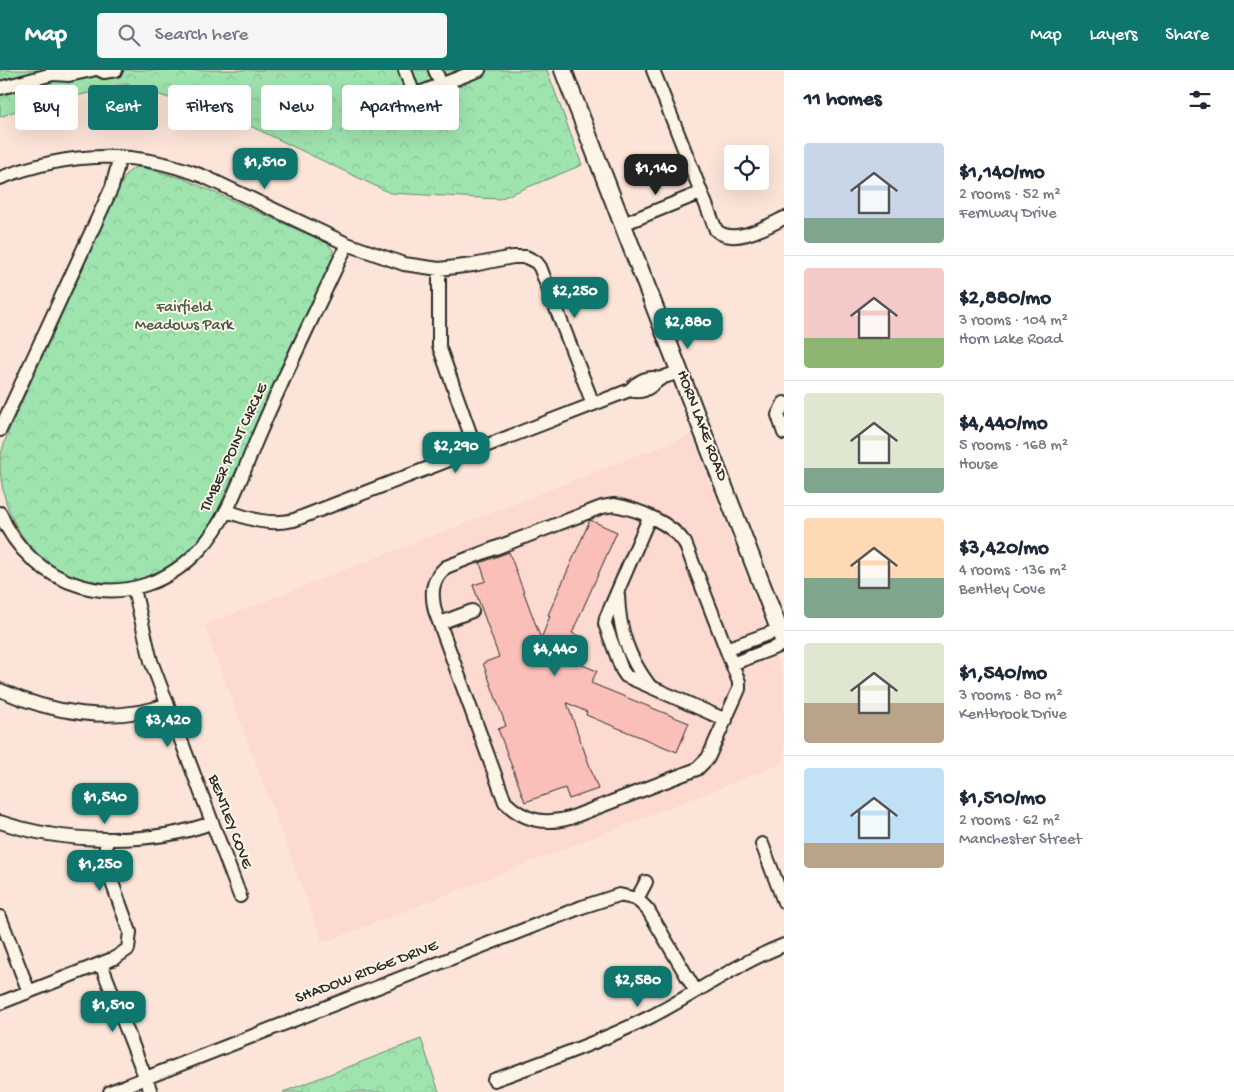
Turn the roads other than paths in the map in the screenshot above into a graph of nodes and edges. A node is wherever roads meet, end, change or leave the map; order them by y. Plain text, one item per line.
1 (92, 70) edge
2 (100, 70) edge
3 (116, 70) edge
4 (405, 70) edge
5 (435, 70) edge
6 (479, 70) edge
7 (563, 70) edge
8 (653, 70) edge
9 (55, 72) edge
10 (441, 84) junction
11 (0, 88) edge
12 (120, 157) junction
13 (0, 178) edge
14 (700, 193) junction
15 (784, 218) edge
16 (623, 224) junction
17 (348, 244) junction
18 (439, 269) junction
19 (680, 372) junction
20 (593, 404) junction
21 (783, 405) edge
22 (0, 430) edge
23 (784, 433) edge
24 (476, 450) junction
25 (227, 510) junction
26 (0, 513) edge
27 (649, 518) junction
28 (134, 589) junction
29 (472, 611) dead end
30 (440, 623) junction
31 (783, 637) edge
32 (726, 649) junction
33 (732, 664) junction
34 (0, 690) edge
35 (166, 705) junction
36 (726, 720) junction
37 (0, 822) edge
38 (211, 823) junction
39 (106, 838) junction
40 (762, 844) dead end
41 (646, 882) dead end
42 (240, 896) dead end
43 (637, 899) junction
44 (784, 902) edge
45 (0, 917) edge
46 (784, 945) edge
47 (101, 964) junction
48 (696, 990) junction
49 (29, 992) junction
50 (0, 1003) edge
51 (145, 1078) junction
52 (494, 1080) dead end
53 (110, 1092) edge
54 (150, 1092) edge

1 - 9 street
2 - 3 street
4 - 10 street
5 - 10 street
6 - 10 street
7 - 16 main road, HORN LAKE ROAD
8 - 14 street
9 - 11 street
12 - 13 street
12 - 17 street
12 - 22 street
14 - 15 street
14 - 16 street
16 - 19 main road, HORN LAKE ROAD
17 - 18 street
17 - 25 street, TIMBER POINT CIRCLE
18 - 20 street
18 - 24 street
19 - 20 street
19 - 31 main road, HORN LAKE ROAD
20 - 24 street
21 - 23 street
24 - 25 street
25 - 28 street, TIMBER POINT CIRCLE
26 - 28 street, TIMBER POINT CIRCLE
27 - 30 street
27 - 32 street
27 - 36 street
28 - 35 street, BENTLEY COVE
29 - 30 street
30 - 36 street
31 - 32 street
31 - 33 street
32 - 33 street
33 - 36 street
34 - 35 street
35 - 38 street, BENTLEY COVE
37 - 39 street
38 - 39 street
38 - 42 street, BENTLEY COVE
39 - 47 street
40 - 44 street
41 - 43 street
43 - 48 street
43 - 51 street, SHADOW RIDGE DRIVE
45 - 49 street
46 - 48 street
47 - 49 street
47 - 51 street
48 - 52 street
49 - 50 street
51 - 53 street, SHADOW RIDGE DRIVE
51 - 54 street

